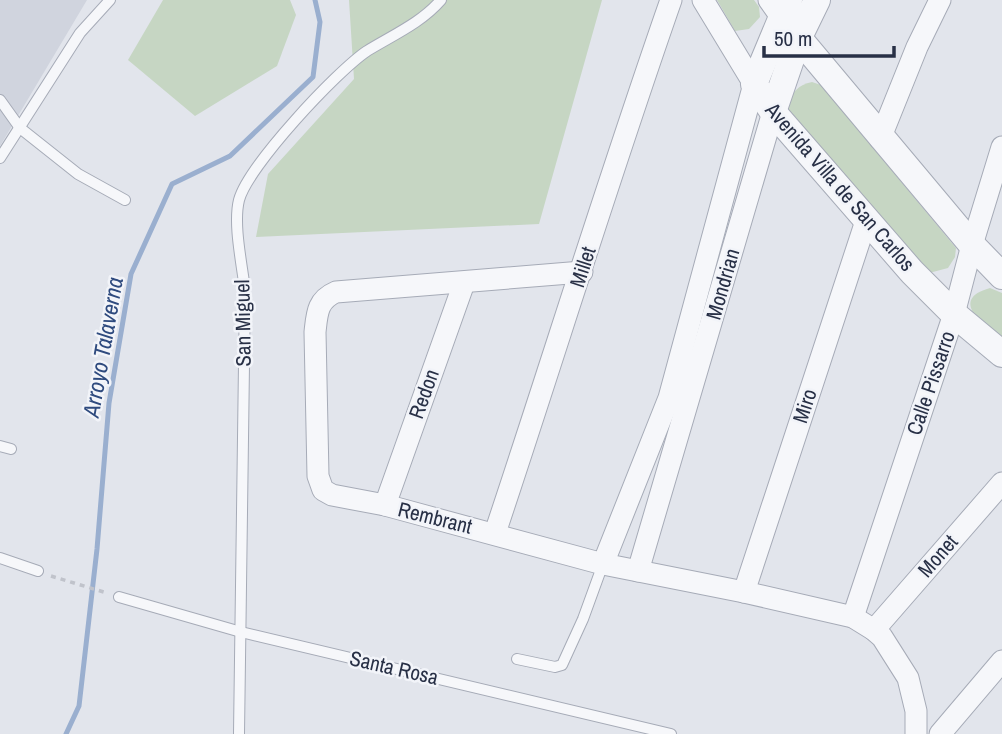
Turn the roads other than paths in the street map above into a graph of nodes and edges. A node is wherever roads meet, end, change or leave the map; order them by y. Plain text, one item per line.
1 (110, 0) edge
2 (442, 0) edge
3 (671, 0) edge
4 (703, 0) edge
5 (817, 0) edge
6 (940, 0) edge
7 (779, 6) edge
8 (798, 39) junction
9 (754, 84) junction
10 (0, 100) edge
11 (773, 112) junction
12 (20, 128) junction
13 (880, 139) junction
14 (1002, 146) edge
15 (0, 158) edge
16 (125, 200) dead end
17 (866, 221) junction
18 (972, 246) junction
19 (582, 272) junction
20 (1002, 276) edge
21 (464, 283) junction
22 (954, 314) junction
23 (1002, 354) edge
24 (1002, 483) edge
25 (385, 505) junction
26 (495, 533) junction
27 (0, 558) edge
28 (603, 564) junction
29 (38, 570) dead end
30 (638, 571) junction
31 (744, 592) junction
32 (113, 595) road end
33 (853, 617) junction
34 (874, 630) junction
35 (241, 632) junction
36 (517, 659) dead end
37 (1002, 660) edge
38 (239, 734) edge
39 (671, 734) edge
40 (915, 734) edge
41 (940, 734) edge

1 - 12 lane
2 - 35 lane, San Miguel
3 - 19 street, Millet
4 - 9 street, Avenida Villa de San Carlos
5 - 8 street, Mondrian
6 - 13 street
7 - 8 street
7 - 9 street, Mondrian
8 - 11 street, Mondrian
8 - 13 street
9 - 11 street, Avenida Villa de San Carlos
9 - 28 street, Mondrian
10 - 12 lane
11 - 17 street, Avenida Villa de San Carlos
11 - 30 street, Mondrian
12 - 15 lane
12 - 16 lane
13 - 18 street
14 - 18 street, Calle Pissarro
17 - 22 street, Avenida Villa de San Carlos
17 - 31 street, Miro
18 - 20 street
18 - 22 street, Calle Pissarro
19 - 21 street, Rembrant
19 - 26 street, Millet
21 - 25 street, Redon
21 - 25 street, Rembrant
22 - 23 street, Avenida Villa de San Carlos
22 - 33 street, Calle Pissarro
24 - 34 street, Monet
25 - 26 street, Rembrant
26 - 28 street, Rembrant
27 - 29 lane
28 - 30 street, Rembrant
28 - 36 lane
30 - 31 street, Rembrant
31 - 33 street, Rembrant
32 - 35 lane, Santa Rosa
33 - 34 street, Rembrant
34 - 40 street, Rembrant
35 - 38 lane, San Miguel
35 - 39 lane, Santa Rosa
37 - 41 street

